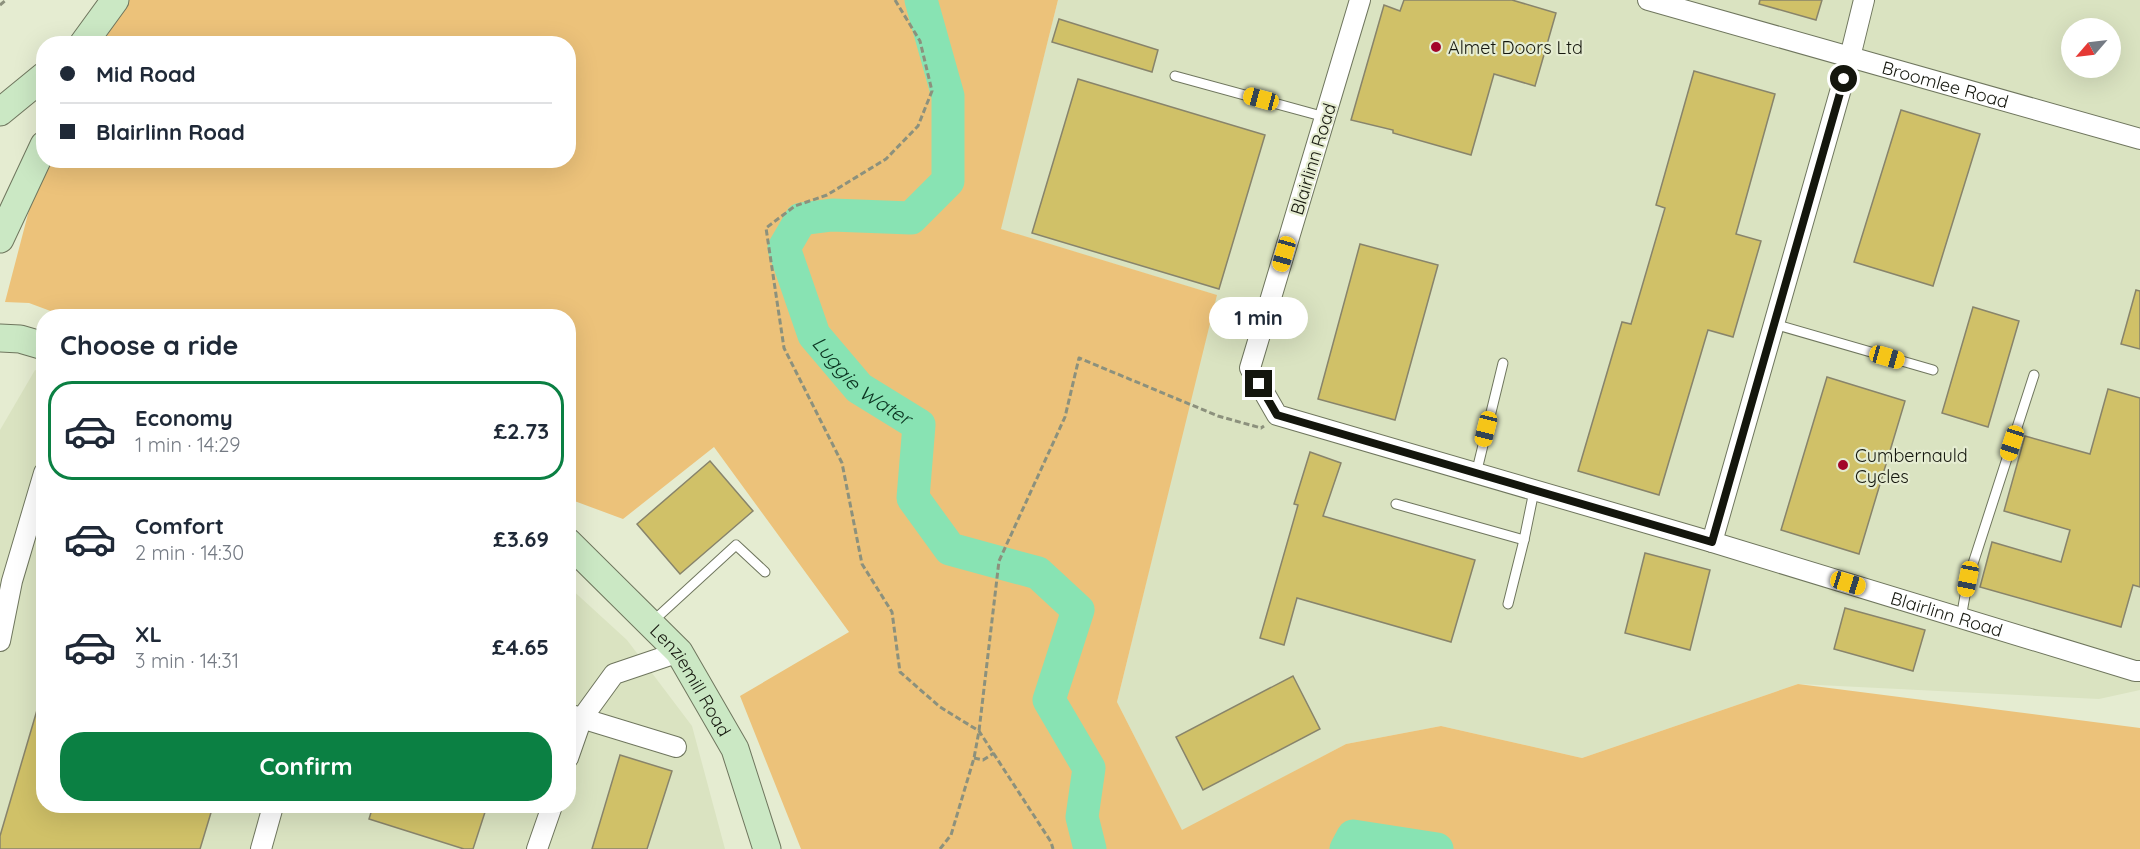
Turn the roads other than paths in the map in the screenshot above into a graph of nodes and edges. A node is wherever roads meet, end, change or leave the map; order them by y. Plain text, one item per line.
1 (115, 0) edge
2 (1360, 0) edge
3 (1648, 0) edge
4 (1864, 0) edge
5 (89, 36) edge
6 (1850, 57) junction
7 (1175, 76) dead end
8 (36, 82) edge
9 (0, 111) edge
10 (1325, 117) junction
11 (2140, 139) edge
12 (36, 162) edge
13 (0, 239) edge
14 (1774, 324) junction
15 (1503, 363) dead end
16 (1932, 370) dead end
17 (2034, 375) dead end
18 (1476, 474) junction
19 (1534, 490) junction
20 (36, 500) edge
21 (1396, 504) dead end
22 (1524, 540) junction
23 (1712, 542) junction
24 (576, 550) edge
25 (765, 572) dead end
26 (1508, 604) dead end
27 (1961, 618) junction
28 (650, 624) junction
29 (0, 641) edge
30 (679, 652) junction
31 (2140, 671) edge
32 (576, 715) edge
33 (576, 716) edge
34 (676, 747) dead end
35 (271, 813) edge
36 (550, 813) edge
37 (261, 849) edge
38 (537, 849) edge
39 (766, 849) edge

1 - 5 main road
2 - 10 street, Blairlinn Road
3 - 6 street, Broomlee Road
4 - 6 street
6 - 11 street, Broomlee Road
6 - 14 street
7 - 10 lane
8 - 9 main road
10 - 18 street, Blairlinn Road
12 - 13 main road
14 - 16 lane
14 - 23 street
15 - 18 lane
17 - 27 lane
18 - 19 street, Blairlinn Road
19 - 22 lane
19 - 23 street, Blairlinn Road
20 - 29 street
21 - 22 lane
22 - 26 lane
23 - 27 street, Blairlinn Road
24 - 28 main road, Lenziemill Road
25 - 28 lane
27 - 31 street, Blairlinn Road
28 - 30 main road, Lenziemill Road
30 - 32 street
30 - 39 main road, Lenziemill Road
33 - 34 street
35 - 37 street
36 - 38 street

